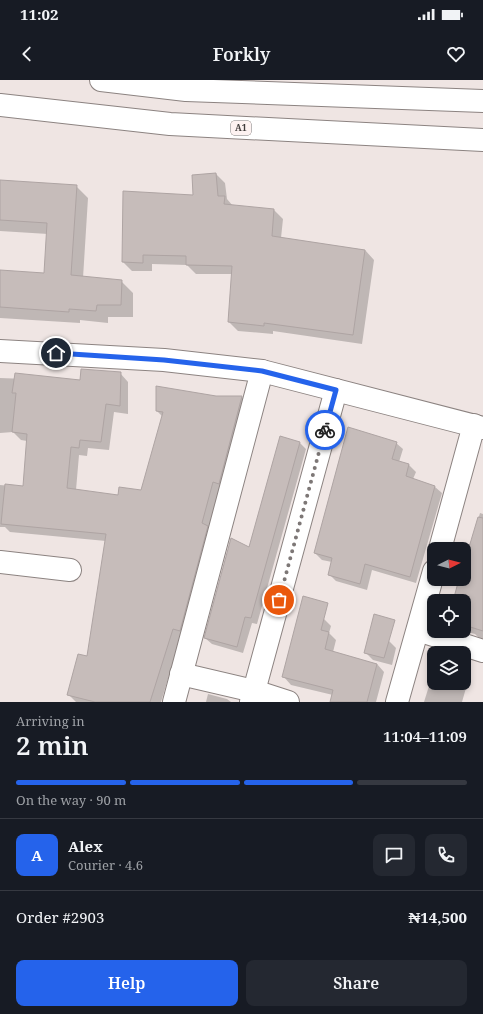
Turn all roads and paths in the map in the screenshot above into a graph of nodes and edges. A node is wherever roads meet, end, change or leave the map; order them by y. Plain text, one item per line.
1 (101, 80) edge
2 (187, 85) edge
3 (483, 101) edge
4 (0, 104) edge
5 (483, 140) edge
6 (0, 351) edge
7 (262, 371) junction
8 (336, 390) junction
9 (479, 427) edge
10 (442, 542) edge
11 (0, 562) edge
12 (70, 570) dead end
13 (430, 586) edge
14 (418, 630) junction
15 (483, 651) edge
16 (181, 674) junction
17 (252, 696) edge
18 (174, 702) edge
19 (288, 702) edge
20 (397, 702) edge

1 - 2 main road
2 - 3 main road
4 - 5 main road, A1
6 - 7 main road
7 - 8 main road
7 - 16 main road
8 - 9 main road
8 - 17 main road
9 - 10 main road
11 - 12 main road
13 - 14 main road
14 - 15 main road
14 - 20 main road
16 - 17 main road
16 - 18 main road
17 - 19 main road

